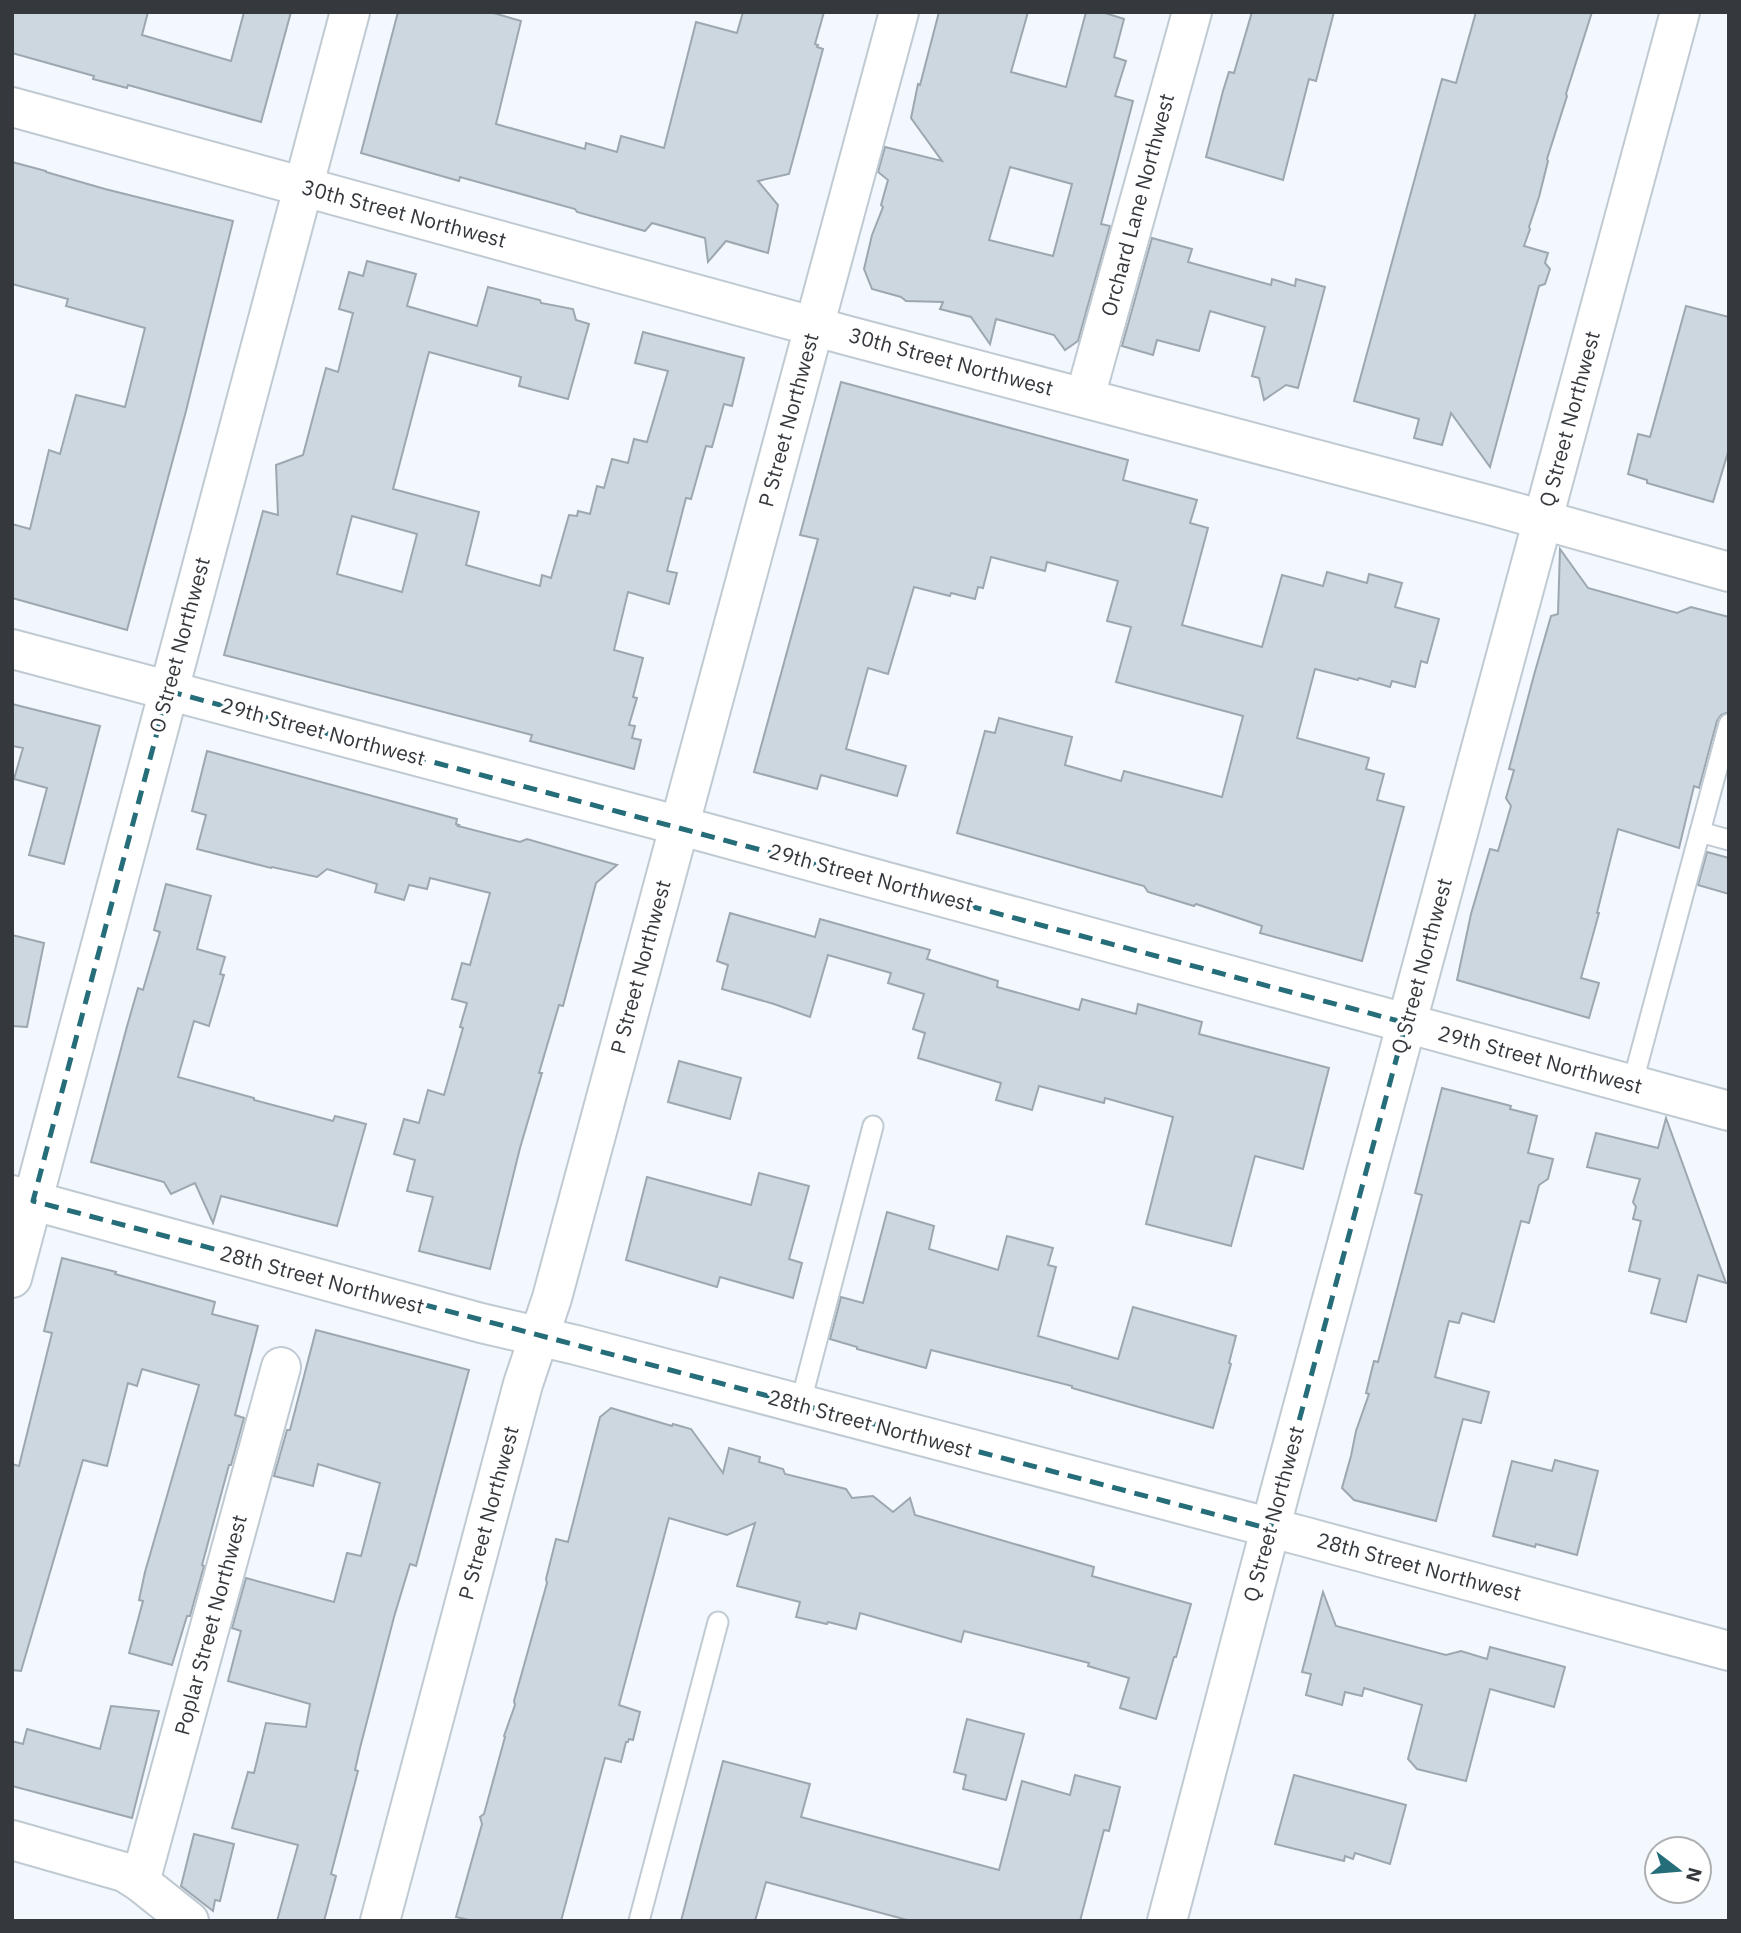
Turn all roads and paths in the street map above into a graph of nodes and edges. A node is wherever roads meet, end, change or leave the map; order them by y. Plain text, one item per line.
1 (350, 12) edge
2 (899, 12) edge
3 (1192, 12) edge
4 (1680, 12) edge
5 (12, 107) edge
6 (303, 186) junction
7 (815, 326) junction
8 (1085, 397) junction
9 (1543, 520) junction
10 (1729, 572) edge
11 (12, 649) edge
12 (168, 691) junction
13 (1729, 724) edge
14 (679, 825) junction
15 (1700, 832) junction
16 (1729, 840) edge
17 (1406, 1023) junction
18 (1632, 1085) junction
19 (1729, 1111) edge
20 (873, 1126) dead end
21 (22, 1198) edge
22 (12, 1278) edge
23 (539, 1336) junction
24 (281, 1367) dead end
25 (800, 1405) junction
26 (1270, 1529) junction
27 (719, 1622) dead end
28 (1729, 1651) edge
29 (12, 1840) edge
30 (140, 1882) junction
31 (189, 1921) edge
32 (380, 1921) edge
33 (639, 1921) edge
34 (1167, 1921) edge

1 - 6 street, O Street Northwest
2 - 7 street, P Street Northwest
3 - 8 street, Orchard Lane Northwest
4 - 9 street, Q Street Northwest
5 - 6 street, 30th Street Northwest
6 - 7 street, 30th Street Northwest
6 - 12 street, O Street Northwest
7 - 8 street, 30th Street Northwest
7 - 14 street, P Street Northwest
8 - 9 street, 30th Street Northwest
9 - 10 street, 30th Street Northwest
9 - 17 street, Q Street Northwest
11 - 12 street, 29th Street Northwest
12 - 14 street, 29th Street Northwest
12 - 21 street, O Street Northwest
13 - 15 lane
14 - 17 street, 29th Street Northwest
14 - 23 street, P Street Northwest
15 - 16 lane
15 - 18 lane
17 - 18 street, 29th Street Northwest
17 - 26 street, Q Street Northwest
18 - 19 street, 29th Street Northwest
20 - 25 lane
21 - 22 street, O Street Northwest
21 - 23 street, 28th Street Northwest
23 - 25 street, 28th Street Northwest
23 - 32 street, P Street Northwest
24 - 30 street, Poplar Street Northwest
25 - 26 street, 28th Street Northwest
26 - 28 street, 28th Street Northwest
26 - 34 street, Q Street Northwest
27 - 33 lane
29 - 30 street
30 - 31 street

